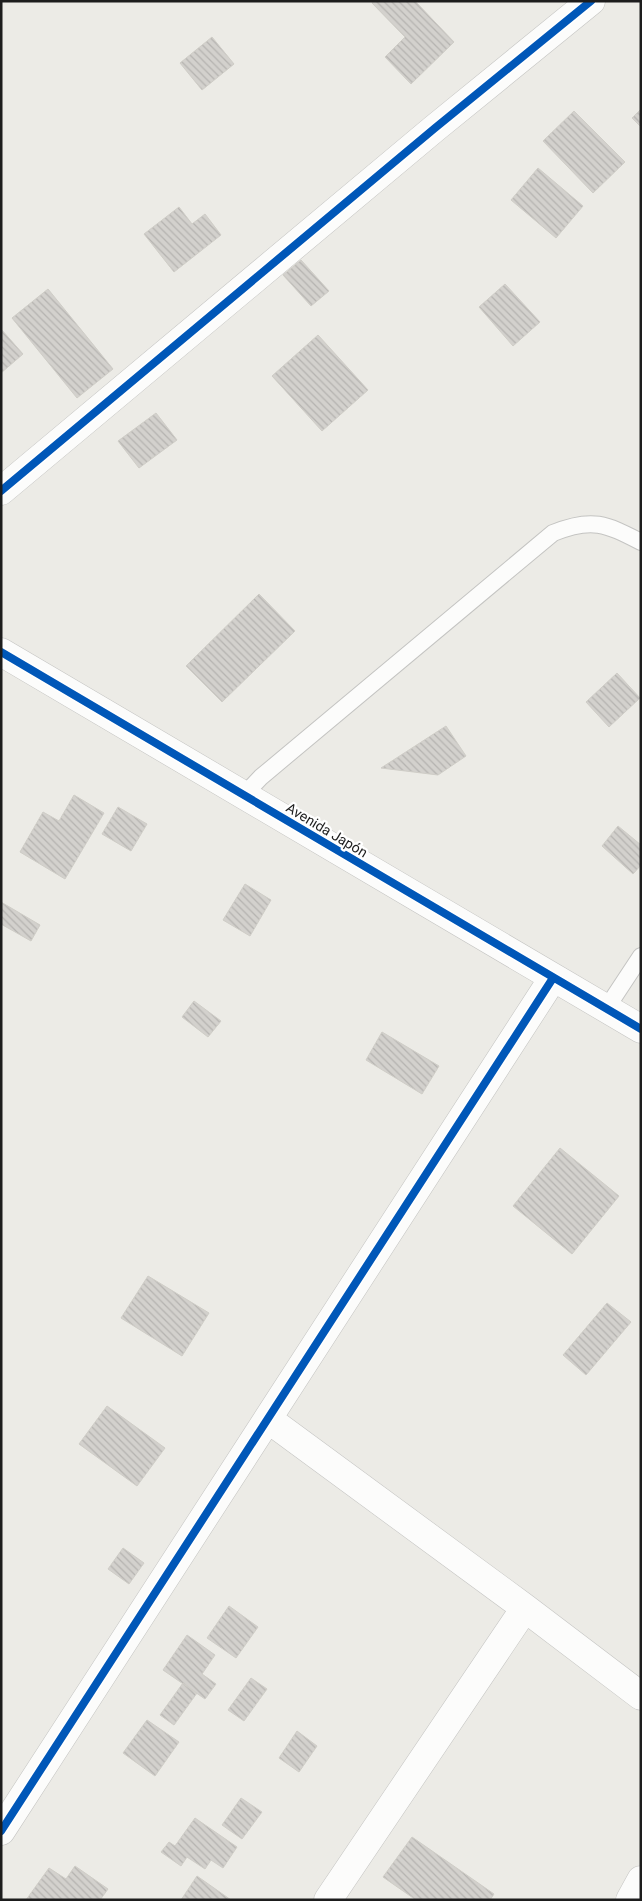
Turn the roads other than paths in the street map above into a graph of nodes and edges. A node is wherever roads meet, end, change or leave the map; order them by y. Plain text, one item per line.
1 (591, 1) edge
2 (1, 491) edge
3 (641, 542) edge
4 (1, 652) edge
5 (244, 796) junction
6 (641, 956) edge
7 (553, 978) junction
8 (606, 1009) junction
9 (641, 1029) edge
10 (268, 1419) junction
11 (525, 1608) junction
12 (641, 1696) edge
13 (1, 1831) edge
14 (641, 1880) edge
15 (328, 1900) edge
16 (630, 1900) edge

1 - 2 street
3 - 5 lane
4 - 5 street, Avenida Japón
5 - 7 street, Avenida Japón
6 - 8 lane
7 - 8 street, Avenida Japón
7 - 10 street
8 - 9 street, Avenida Japón
10 - 11 street
10 - 13 street
11 - 12 street
11 - 15 street
14 - 16 street

